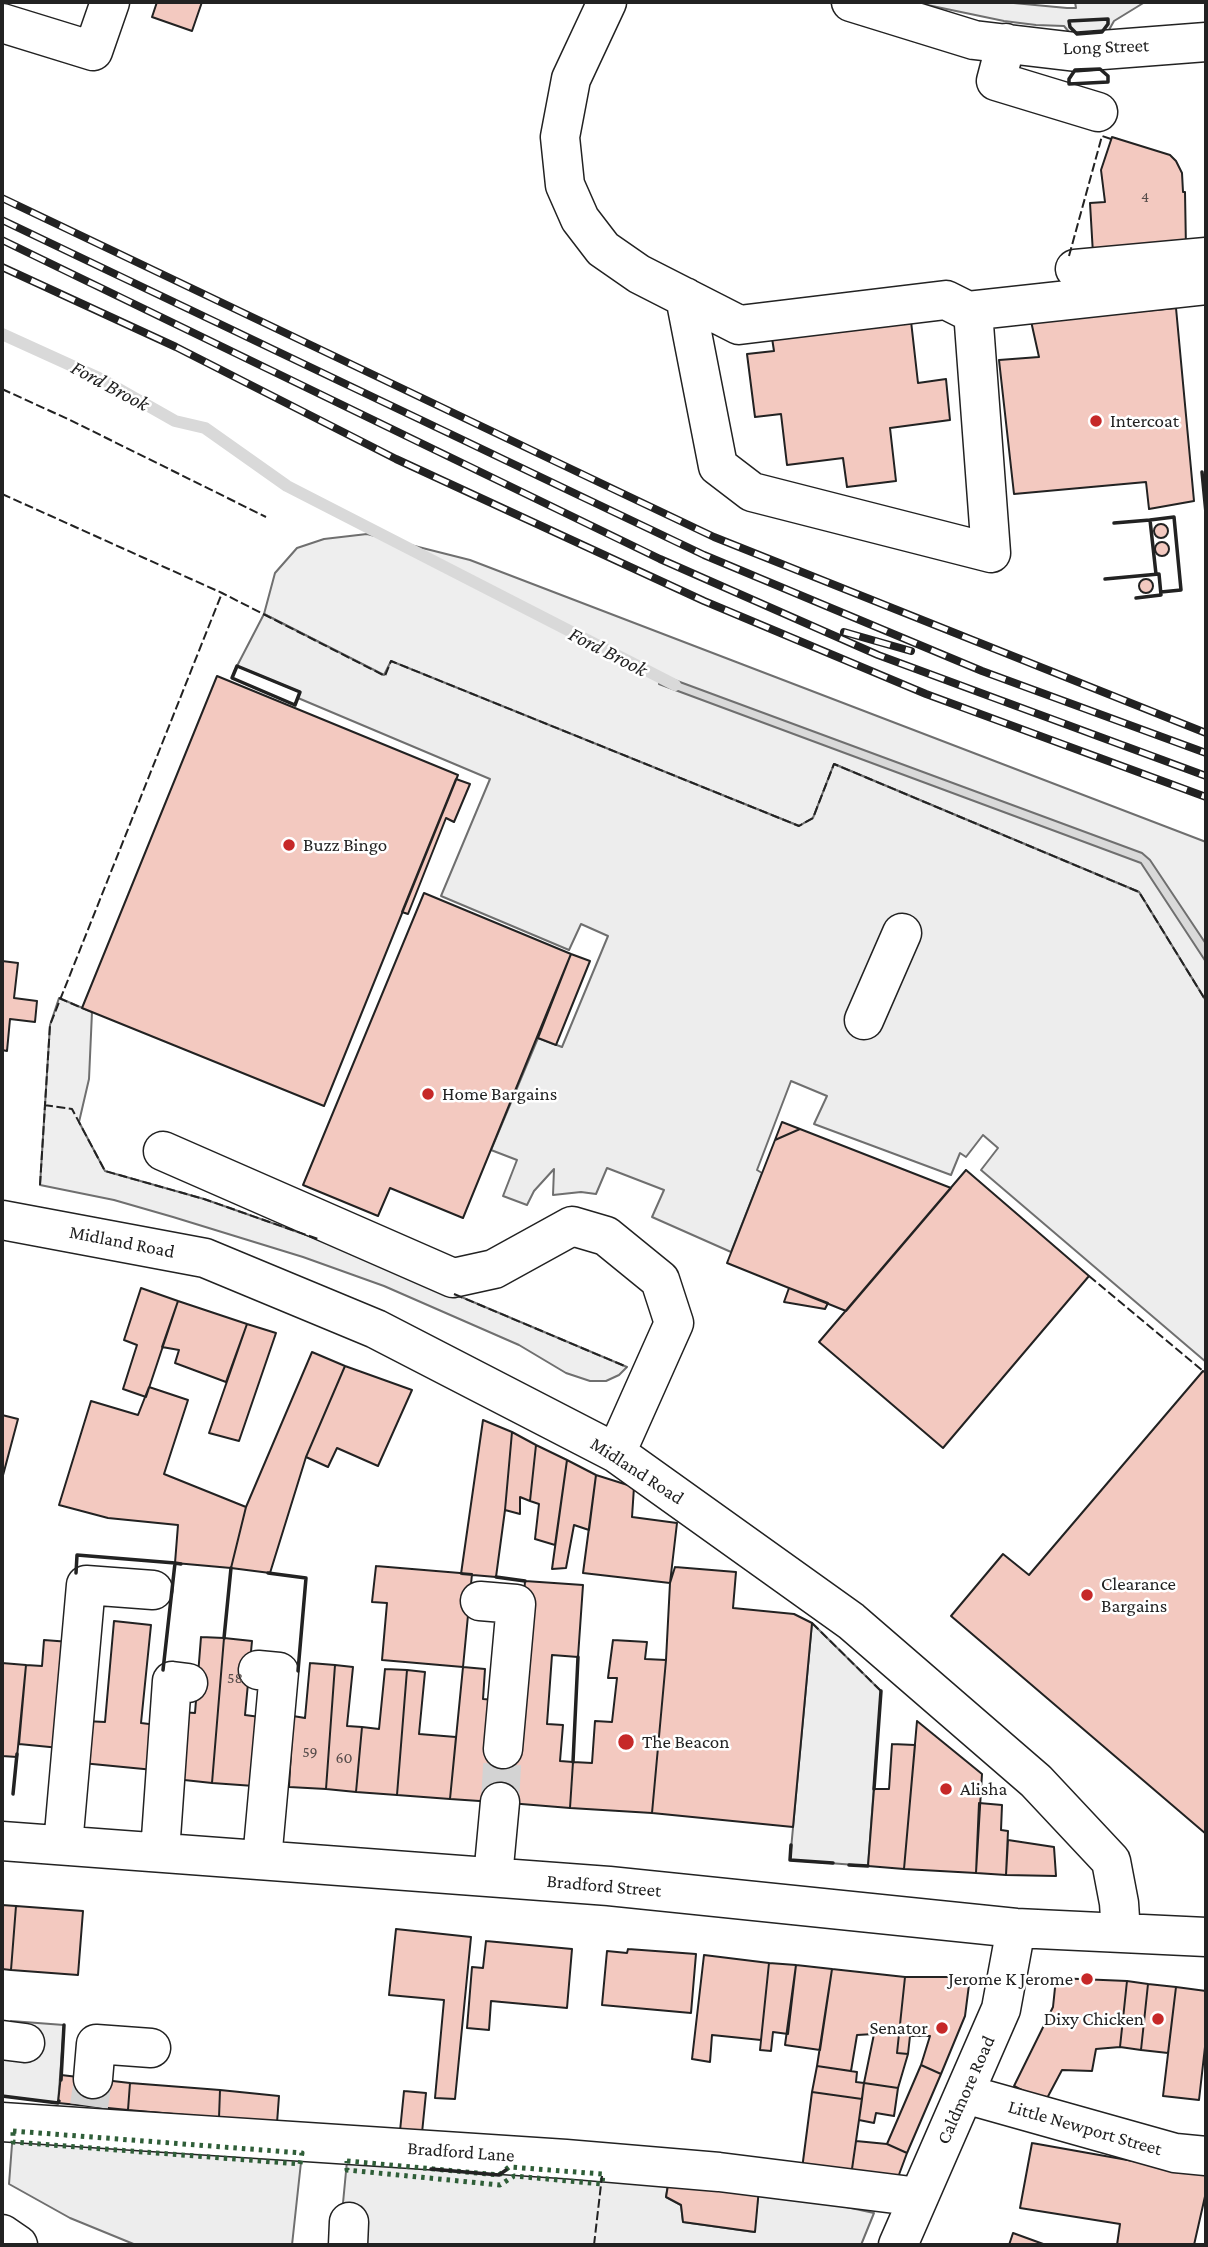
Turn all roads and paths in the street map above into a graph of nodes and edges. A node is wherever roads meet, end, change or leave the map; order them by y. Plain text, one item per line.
1 (110, 2) edge
2 (607, 2) edge
3 (851, 2) edge
4 (2, 23) edge
5 (1206, 42) edge
6 (1006, 44) junction
7 (1098, 112) dead end
8 (1206, 257) edge
9 (1075, 269) dead end
10 (1206, 285) edge
11 (685, 297) junction
12 (973, 311) junction
13 (902, 933) dead end
14 (864, 1020) dead end
15 (163, 1151) dead end
16 (2, 1220) edge
17 (616, 1452) junction
18 (153, 1590) dead end
19 (480, 1601) dead end
20 (258, 1670) dead end
21 (188, 1683) dead end
22 (503, 1749) tunnel mouth
23 (500, 1802) tunnel mouth
24 (2, 1841) edge
25 (63, 1845) junction
26 (160, 1852) junction
27 (262, 1860) junction
28 (493, 1877) junction
29 (1016, 1928) junction
30 (1121, 1933) junction
31 (1206, 1937) edge
32 (151, 2048) dead end
33 (965, 2094) junction
34 (90, 2104) junction
35 (2, 2122) edge
36 (1206, 2156) edge
37 (919, 2197) junction
38 (2, 2234) edge
39 (18, 2245) edge
40 (898, 2245) edge

1 - 4 street
2 - 11 street
3 - 6 street, Long Street
5 - 6 street, Long Street
6 - 7 street
8 - 9 street
10 - 12 street
11 - 12 street
11 - 12 street
13 - 14 street
15 - 17 street
16 - 17 street, Midland Road
17 - 30 street, Midland Road
18 - 25 street
19 - 22 street
20 - 27 street
21 - 26 street
23 - 28 street
24 - 25 street, Bradford Street
25 - 26 street, Bradford Street
26 - 27 street, Bradford Street
27 - 28 street, Bradford Street
28 - 29 street, Bradford Street
29 - 30 street, Bradford Street
29 - 33 street, Caldmore Road
30 - 31 street, Bradford Street
32 - 34 street
33 - 36 street, Little Newport Street
33 - 37 street, Caldmore Road
34 - 35 street, Bradford Lane
34 - 37 street, Bradford Lane
37 - 40 street, Caldmore Road
38 - 39 street

